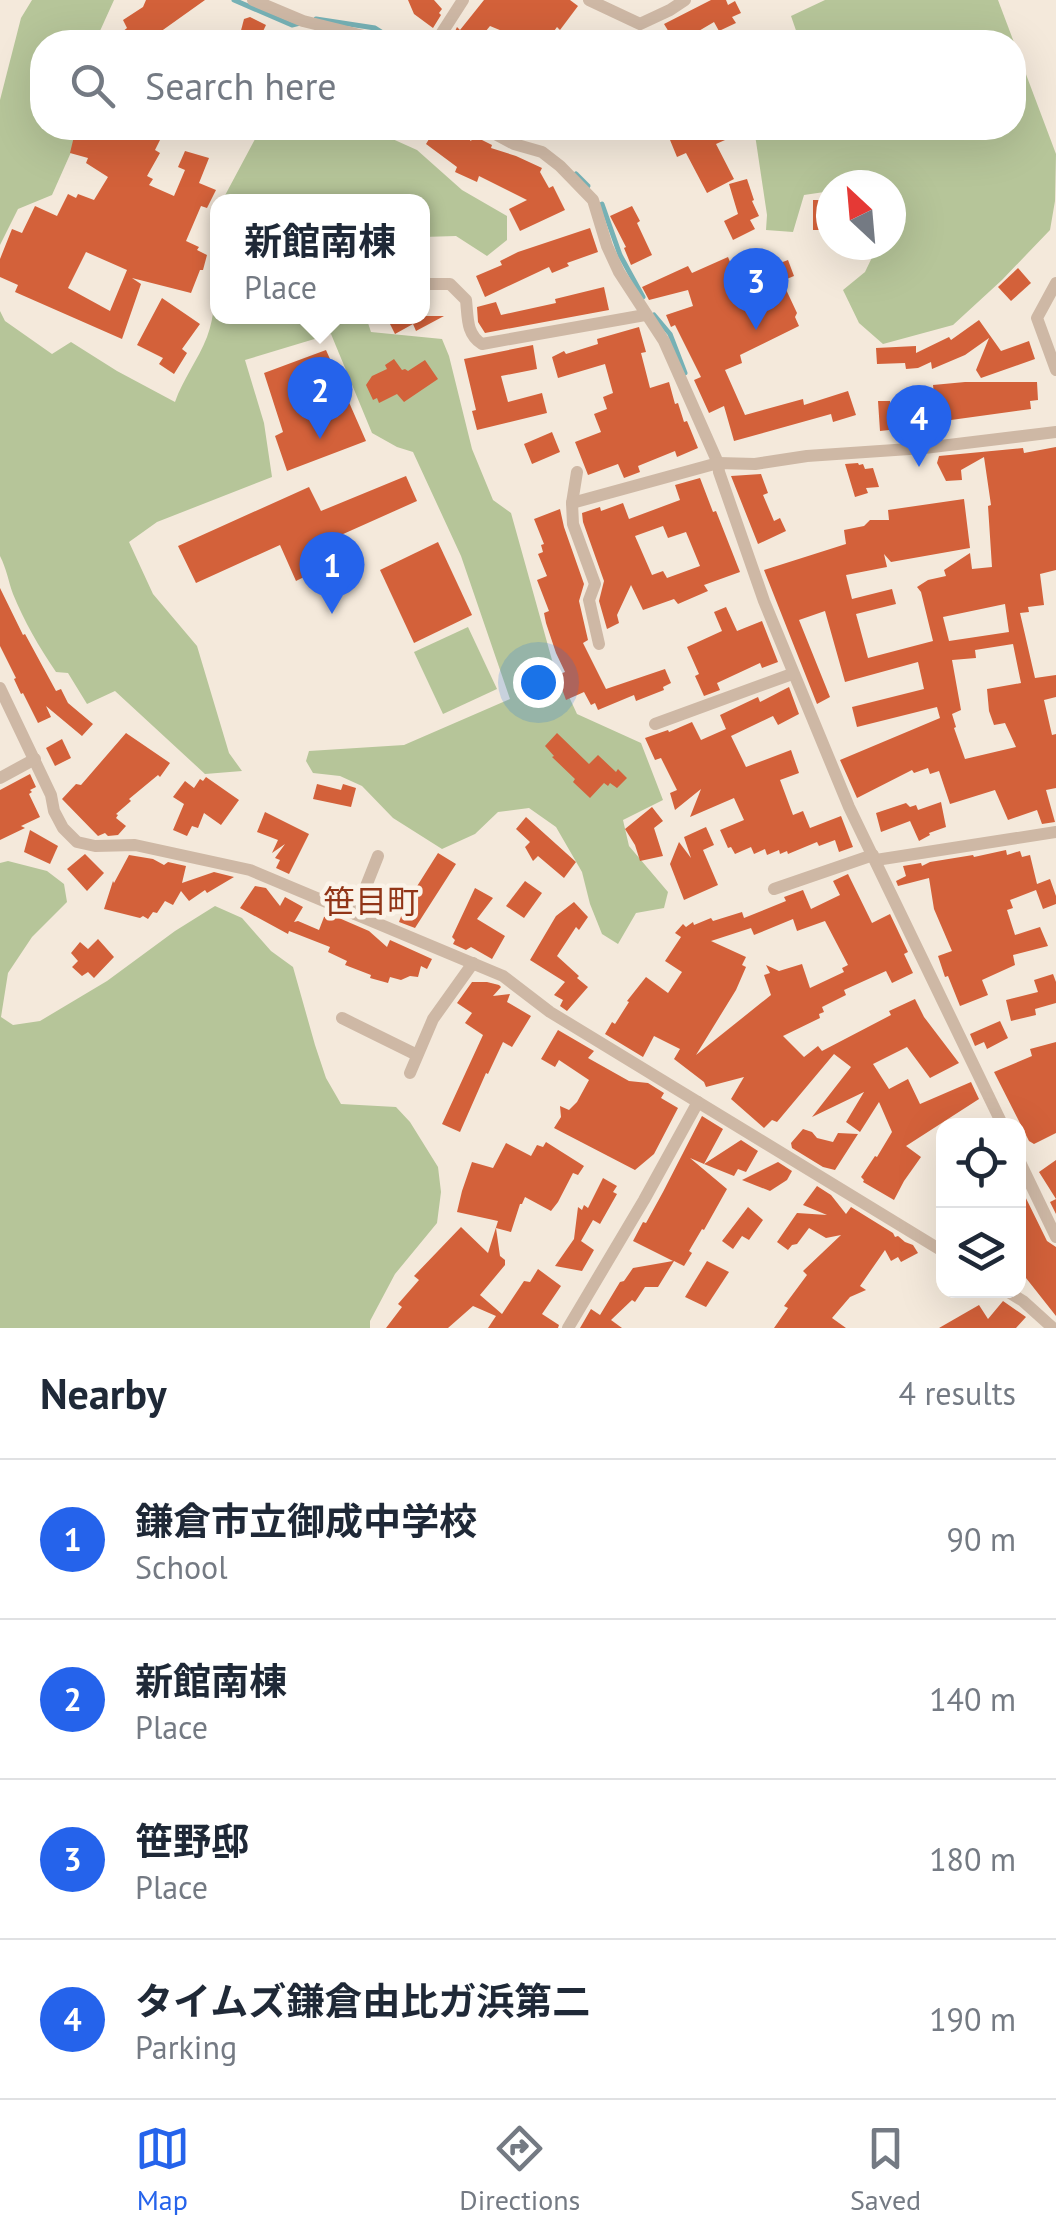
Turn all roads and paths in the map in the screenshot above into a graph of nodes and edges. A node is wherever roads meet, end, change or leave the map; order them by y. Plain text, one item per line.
1 (253, 0) edge
2 (463, 0) edge
3 (589, 0) edge
4 (685, 0) edge
5 (340, 30) edge
6 (444, 30) edge
7 (506, 140) edge
8 (430, 284) edge
9 (1056, 284) edge
10 (646, 315) junction
11 (1056, 370) edge
12 (1056, 432) edge
13 (718, 463) junction
14 (577, 472) dead end
15 (572, 503) junction
16 (599, 644) dead end
17 (792, 674) junction
18 (0, 688) edge
19 (655, 724) dead end
20 (35, 759) junction
21 (0, 778) edge
22 (1056, 832) edge
23 (378, 856) dead end
24 (874, 858) junction
25 (774, 889) dead end
26 (355, 914) junction
27 (473, 963) junction
28 (342, 1018) dead end
29 (417, 1056) junction
30 (410, 1072) dead end
31 (698, 1102) junction
32 (999, 1118) edge
33 (1026, 1174) edge
34 (1056, 1236) edge
35 (936, 1247) edge
36 (1016, 1298) edge
37 (568, 1328) edge
38 (1053, 1328) edge

1 - 5 street
2 - 6 street
3 - 4 street
7 - 10 street
8 - 10 street
9 - 11 street
10 - 13 street
12 - 13 street
13 - 15 street
13 - 17 street
14 - 15 street
15 - 16 street
17 - 19 street
17 - 24 street
18 - 20 street
20 - 21 street
20 - 26 street
22 - 24 street
23 - 26 street
24 - 25 street
24 - 32 street
26 - 27 street
27 - 29 street
27 - 31 street
28 - 29 street
29 - 30 street
31 - 35 street
31 - 37 street
33 - 34 street
36 - 38 street

